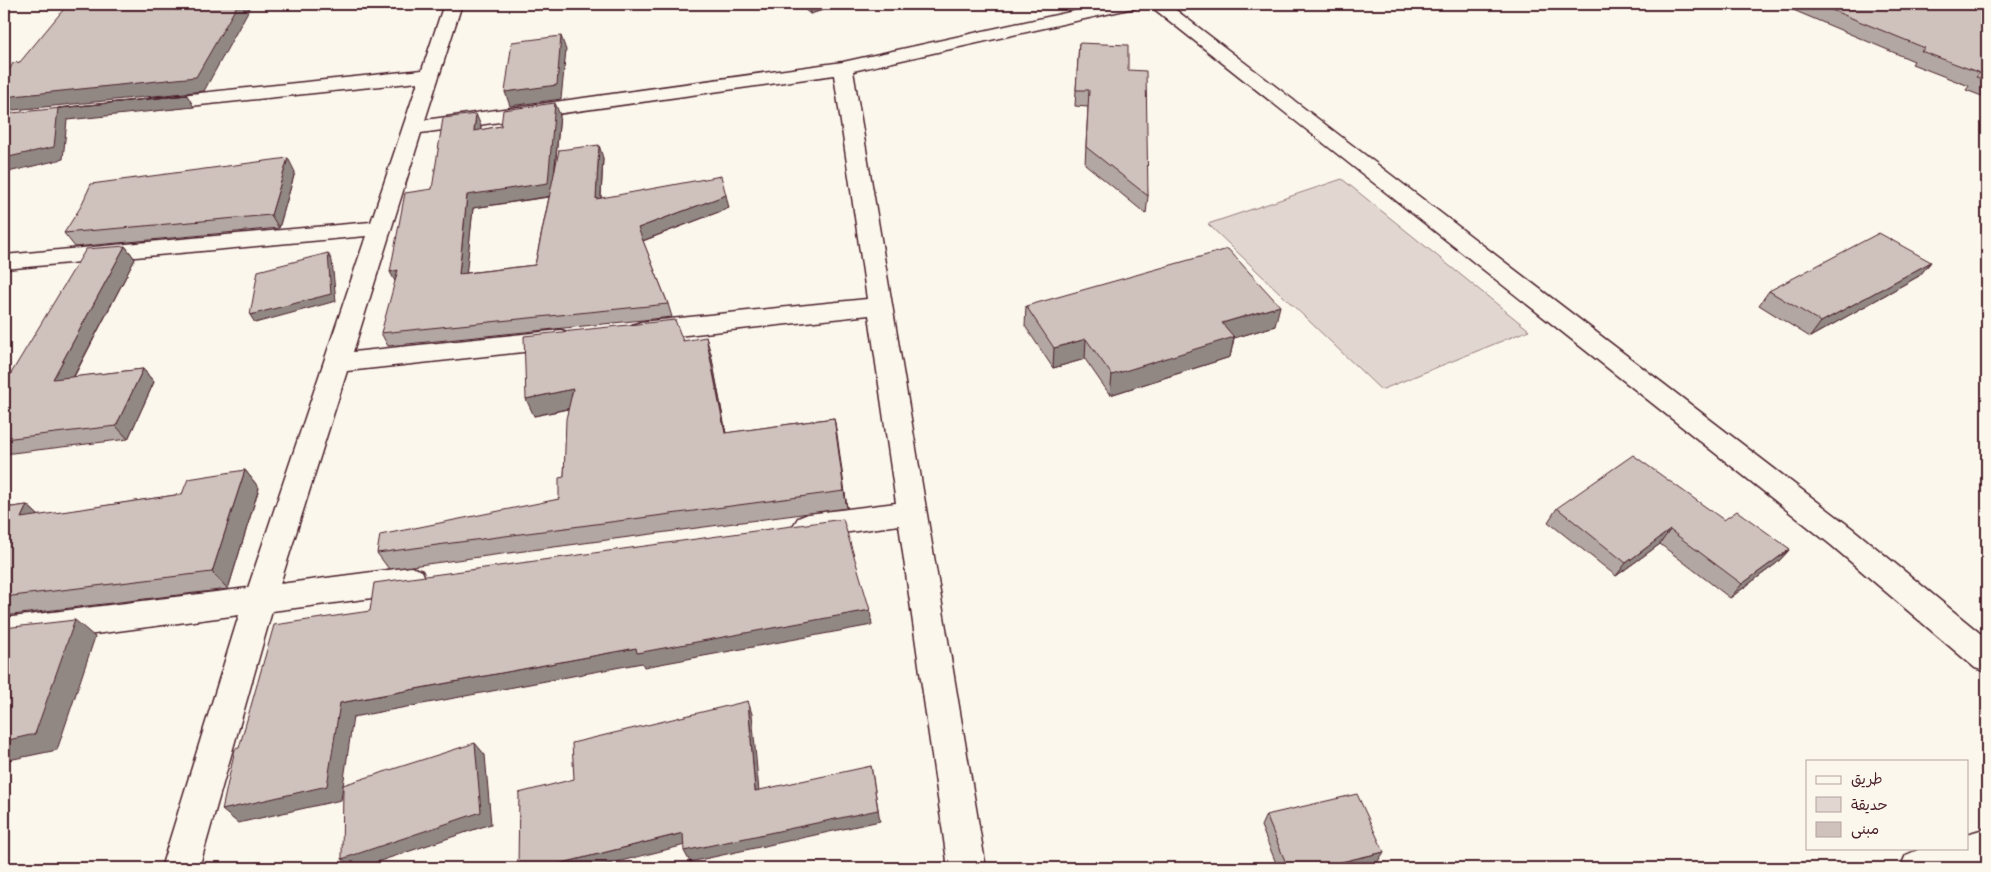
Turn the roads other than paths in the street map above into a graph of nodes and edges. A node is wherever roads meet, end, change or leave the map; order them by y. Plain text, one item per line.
1 (453, 4) edge
2 (1129, 4) edge
3 (1157, 4) edge
4 (843, 68) junction
5 (431, 75) junction
6 (133, 106) edge
7 (414, 128) junction
8 (381, 228) junction
9 (87, 254) junction
10 (4, 262) edge
11 (72, 279) edge
12 (881, 306) junction
13 (614, 334) edge
14 (584, 337) edge
15 (337, 363) junction
16 (912, 512) junction
17 (784, 530) edge
18 (437, 576) edge
19 (259, 601) junction
20 (4, 632) edge
21 (1987, 658) edge
22 (1987, 846) edge
23 (180, 868) edge
24 (967, 868) edge
25 (1919, 868) edge

1 - 5 street
2 - 4 street
3 - 21 street
4 - 7 street
4 - 12 street
5 - 6 street
5 - 7 street
7 - 8 street
8 - 9 street
8 - 15 street
9 - 10 street
9 - 11 street
12 - 13 street
12 - 16 street
14 - 15 street
15 - 19 street
16 - 17 street
16 - 24 street
18 - 19 street
19 - 20 street
19 - 23 street
22 - 25 street

